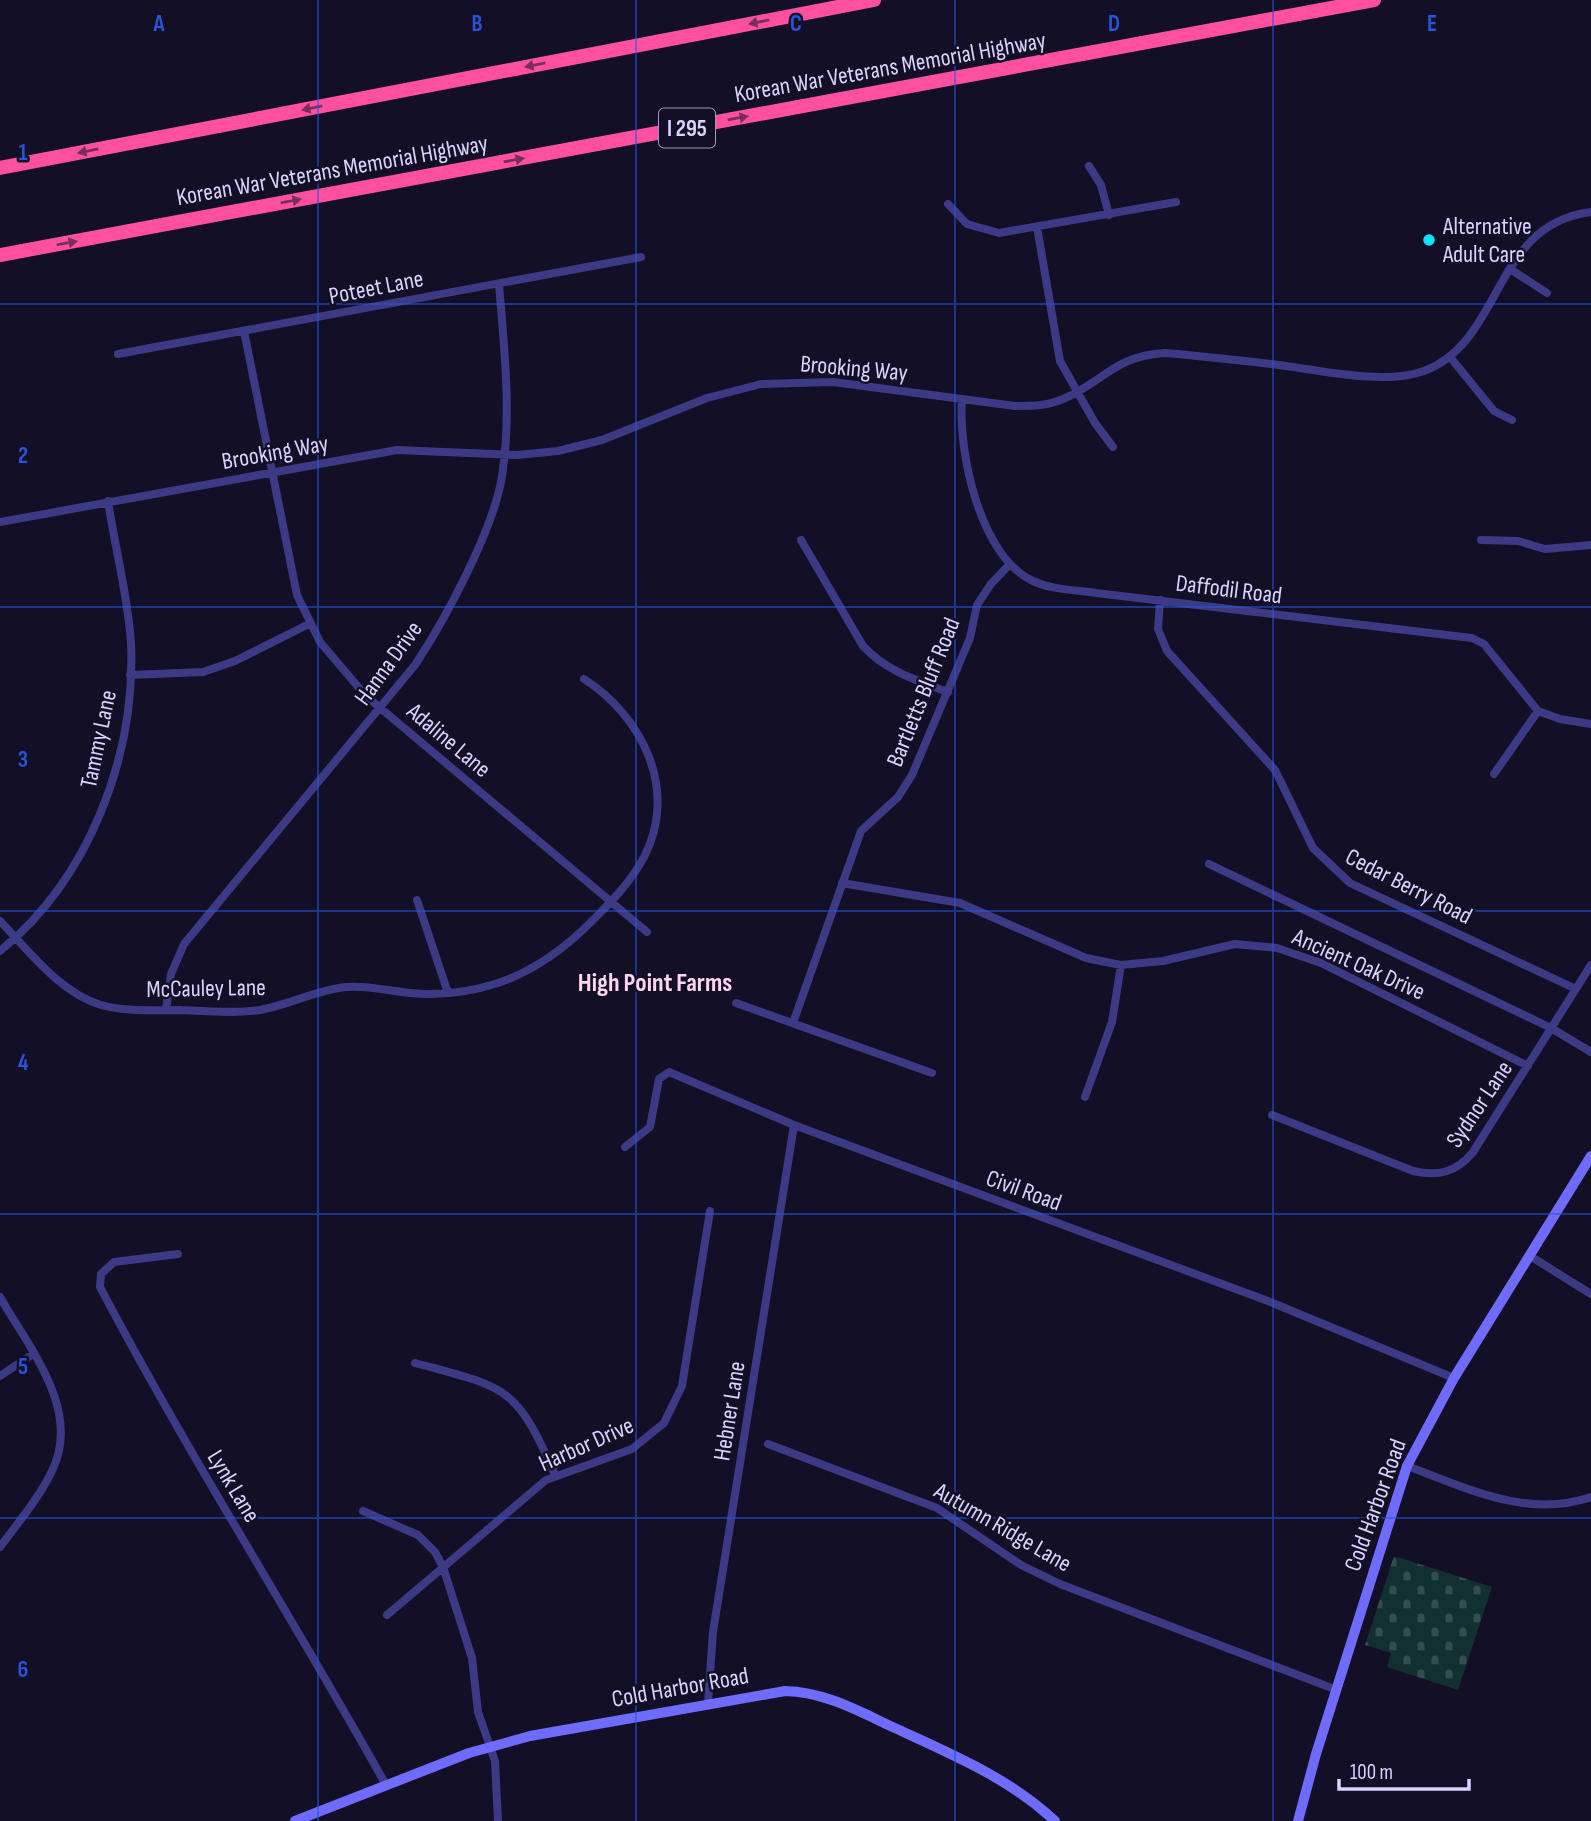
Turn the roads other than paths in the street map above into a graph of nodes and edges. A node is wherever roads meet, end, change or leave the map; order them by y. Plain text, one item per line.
1 (874, 0) edge
2 (1374, 0) edge
3 (1088, 166) dead end
4 (0, 168) edge
5 (1176, 202) dead end
6 (948, 204) dead end
7 (1591, 212) edge
8 (1109, 215) junction
9 (1037, 227) junction
10 (0, 255) edge
11 (641, 257) dead end
12 (1510, 268) junction
13 (499, 284) junction
14 (1547, 293) dead end
15 (244, 331) junction
16 (118, 354) dead end
17 (1450, 357) junction
18 (1078, 391) junction
19 (962, 399) junction
20 (1512, 420) dead end
21 (1113, 447) dead end
22 (505, 454) junction
23 (272, 472) junction
24 (108, 501) junction
25 (0, 522) edge
26 (801, 540) dead end
27 (1481, 540) dead end
28 (1591, 545) edge
29 (1009, 565) junction
30 (1160, 600) junction
31 (309, 624) junction
32 (130, 675) junction
33 (584, 679) dead end
34 (948, 692) junction
35 (380, 708) junction
36 (1538, 711) junction
37 (1591, 724) edge
38 (1494, 774) dead end
39 (1209, 863) dead end
40 (842, 883) junction
41 (417, 900) dead end
42 (612, 901) junction
43 (0, 921) edge
44 (647, 932) dead end
45 (16, 937) junction
46 (0, 951) edge
47 (1121, 965) junction
48 (1591, 965) edge
49 (1576, 989) junction
50 (448, 993) junction
51 (736, 1003) dead end
52 (166, 1010) junction
53 (793, 1023) junction
54 (1551, 1028) junction
55 (1591, 1052) edge
56 (1528, 1066) junction
57 (932, 1073) dead end
58 (1085, 1097) dead end
59 (1272, 1115) dead end
60 (794, 1125) junction
61 (625, 1147) dead end
62 (1591, 1156) edge
63 (710, 1211) dead end
64 (178, 1254) dead end
65 (1530, 1256) junction
66 (1591, 1294) edge
67 (0, 1297) edge
68 (33, 1354) junction
69 (415, 1363) dead end
70 (0, 1376) edge
71 (1454, 1378) junction
72 (768, 1444) dead end
73 (1408, 1466) junction
74 (555, 1475) junction
75 (1591, 1497) edge
76 (363, 1511) dead end
77 (0, 1547) edge
78 (443, 1567) junction
79 (387, 1615) dead end
80 (1337, 1690) junction
81 (708, 1703) junction
82 (491, 1746) junction
83 (386, 1785) junction
84 (295, 1821) edge
85 (498, 1821) edge
86 (1055, 1821) edge
87 (1298, 1821) edge

1 -> 4 highway
10 -> 2 highway, Korean War Veterans Memorial Highway / I 295
3 - 8 street
5 - 8 street
6 - 9 street
7 - 12 street, Brooking Way
8 - 9 street
9 - 18 street
11 - 13 street, Poteet Lane
12 - 14 street
12 - 17 street, Brooking Way
13 - 15 street, Poteet Lane
13 - 22 street, Hanna Drive
15 - 16 street, Poteet Lane
15 - 23 street, Adaline Lane
17 - 18 street, Brooking Way
17 - 20 street
18 - 19 street, Brooking Way
18 - 21 street
19 - 22 street, Brooking Way
19 - 29 street
22 - 23 street, Brooking Way
22 - 35 street, Hanna Drive
23 - 24 street, Brooking Way
23 - 31 street, Adaline Lane
24 - 25 street, Brooking Way
24 - 32 street, Tammy Lane
26 - 34 street
27 - 28 street
29 - 30 street, Daffodil Road
29 - 34 street, Bartletts Bluff Road
30 - 36 street, Daffodil Road
30 - 49 street, Cedar Berry Road
31 - 32 street
31 - 35 street, Adaline Lane
32 - 45 street, Tammy Lane
33 - 42 street, McCauley Lane
34 - 40 street, Bartletts Bluff Road
35 - 42 street, Adaline Lane
35 - 52 street, Hanna Drive
36 - 37 street
36 - 38 street
39 - 54 street
40 - 47 street, Ancient Oak Drive
40 - 53 street, Bartletts Bluff Road
41 - 50 street
42 - 44 street, Adaline Lane
42 - 50 street, McCauley Lane
43 - 45 street, McCauley Lane
45 - 46 street, Tammy Lane
45 - 52 street, McCauley Lane
47 - 56 street, Ancient Oak Drive
47 - 58 street
48 - 49 street, Sydnor Lane
49 - 54 street, Sydnor Lane
50 - 52 street, McCauley Lane
51 - 53 street
53 - 57 street
54 - 55 street
54 - 56 street, Sydnor Lane
56 - 59 street, Sydnor Lane
60 - 61 street, Civil Road
60 - 71 street, Civil Road
60 - 81 street, Hebner Lane
62 - 65 main road, Cold Harbor Road
63 - 74 street, Harbor Drive
64 - 83 street, Lynk Lane
65 - 66 street
65 - 71 main road, Cold Harbor Road
67 - 68 street
68 - 70 street
68 - 77 street
69 - 74 street
71 - 73 main road, Cold Harbor Road
72 - 80 street, Autumn Ridge Lane
73 - 75 street
73 - 80 main road, Cold Harbor Road
74 - 78 street, Harbor Drive
76 - 78 street
78 - 79 street, Harbor Drive
78 - 82 street
80 - 87 main road, Cold Harbor Road
81 - 82 main road, Cold Harbor Road
81 - 86 main road, Cold Harbor Road
82 - 83 main road, Cold Harbor Road
82 - 85 street
83 - 84 main road, Cold Harbor Road

